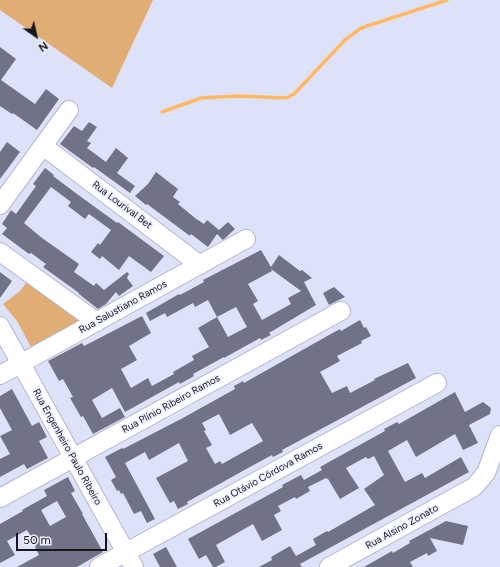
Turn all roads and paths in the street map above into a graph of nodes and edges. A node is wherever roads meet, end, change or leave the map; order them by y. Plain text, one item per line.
1 (69, 110) dead end
2 (43, 146) junction
3 (0, 206) edge
4 (246, 239) dead end
5 (0, 252) edge
6 (200, 265) junction
7 (341, 311) dead end
8 (97, 322) junction
9 (0, 326) edge
10 (21, 363) junction
11 (0, 375) edge
12 (437, 383) dead end
13 (500, 435) edge
14 (74, 458) junction
15 (0, 498) edge
16 (130, 560) edge
17 (99, 567) edge
18 (329, 567) edge

1 - 2 street
2 - 3 street
2 - 6 street, Rua Lourival Bet
4 - 6 street, Rua Salustiano Ramos
5 - 8 street
6 - 8 street, Rua Salustiano Ramos
7 - 14 street, Rua Plínio Ribeiro Ramos
8 - 10 street, Rua Salustiano Ramos
9 - 10 street, Rua Engenheiro Paulo Ribeiro
10 - 11 street, Rua Salustiano Ramos
10 - 14 street, Rua Engenheiro Paulo Ribeiro
12 - 16 street, Rua Otávio Córdova Ramos
13 - 18 street, Rua Alsino Zonato
14 - 15 street, Rua Plínio Ribeiro Ramos
14 - 16 street, Rua Engenheiro Paulo Ribeiro
16 - 17 street, Rua Otávio Córdova Ramos

